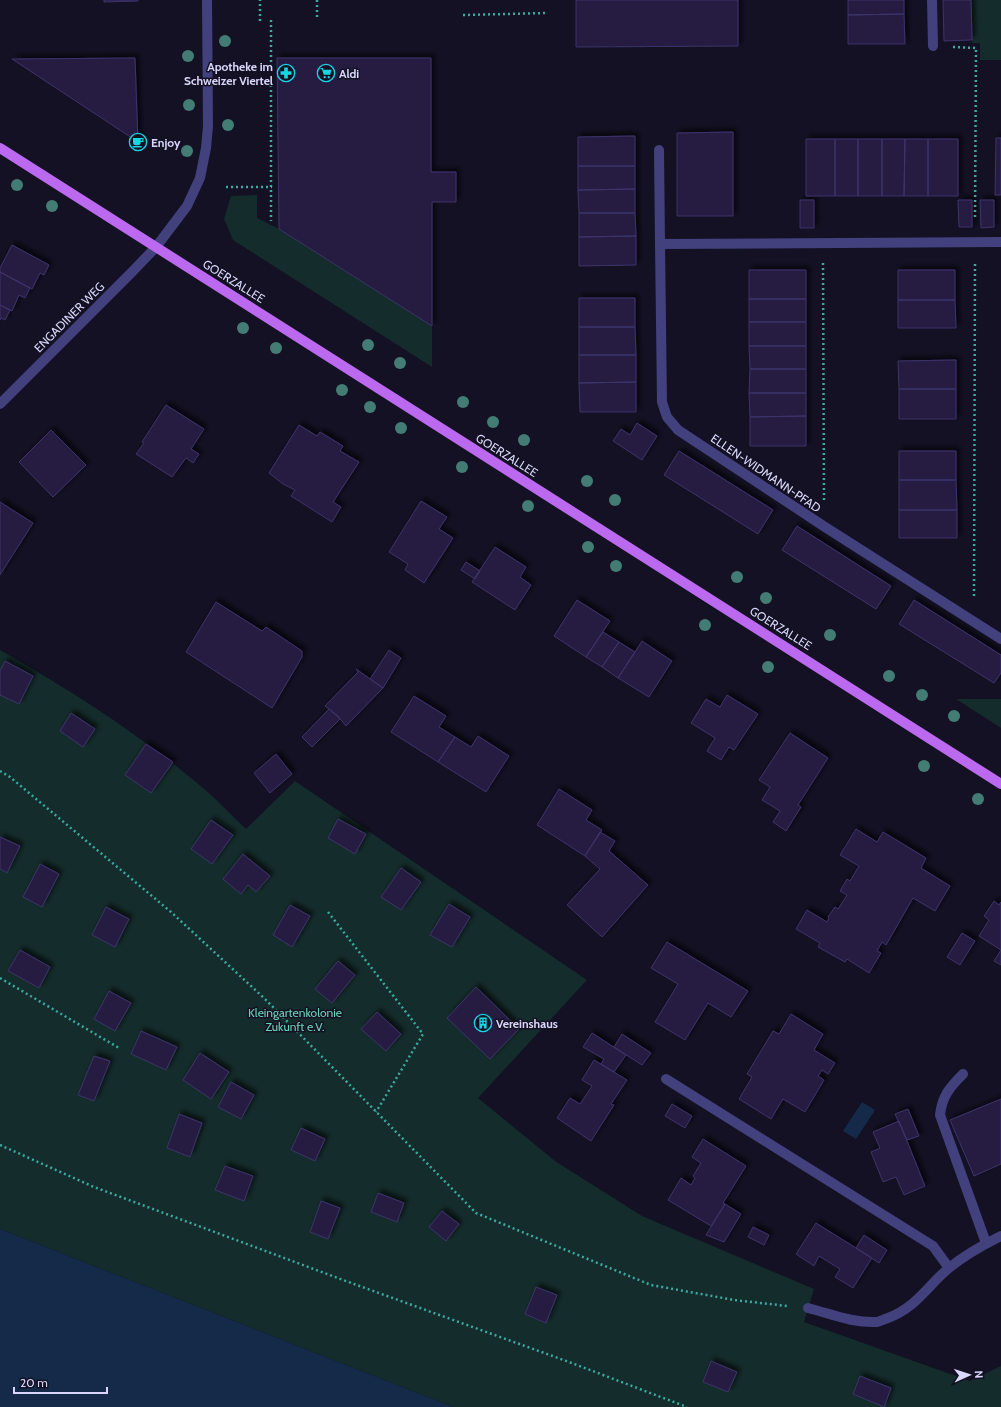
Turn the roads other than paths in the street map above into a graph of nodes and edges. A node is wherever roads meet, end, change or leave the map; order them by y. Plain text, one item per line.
1 (207, 0) edge
2 (932, 0) edge
3 (933, 46) road end
4 (0, 148) edge
5 (659, 150) dead end
6 (1001, 242) edge
7 (660, 244) junction
8 (156, 247) junction
9 (0, 404) edge
10 (1001, 640) edge
11 (1001, 784) edge
12 (963, 1074) dead end
13 (666, 1079) dead end
14 (1001, 1236) edge
15 (986, 1243) junction
16 (949, 1268) junction
17 (808, 1308) road end

1 - 8 street, ENGADINER WEG
2 - 3 street
4 - 8 main road, GOERZALLEE
5 - 7 street, ELLEN-WIDMANN-PFAD
6 - 7 street
7 - 10 street, ELLEN-WIDMANN-PFAD
8 - 9 street, ENGADINER WEG
8 - 11 main road, GOERZALLEE
12 - 15 street
13 - 16 street
14 - 15 street
15 - 16 street
16 - 17 street

